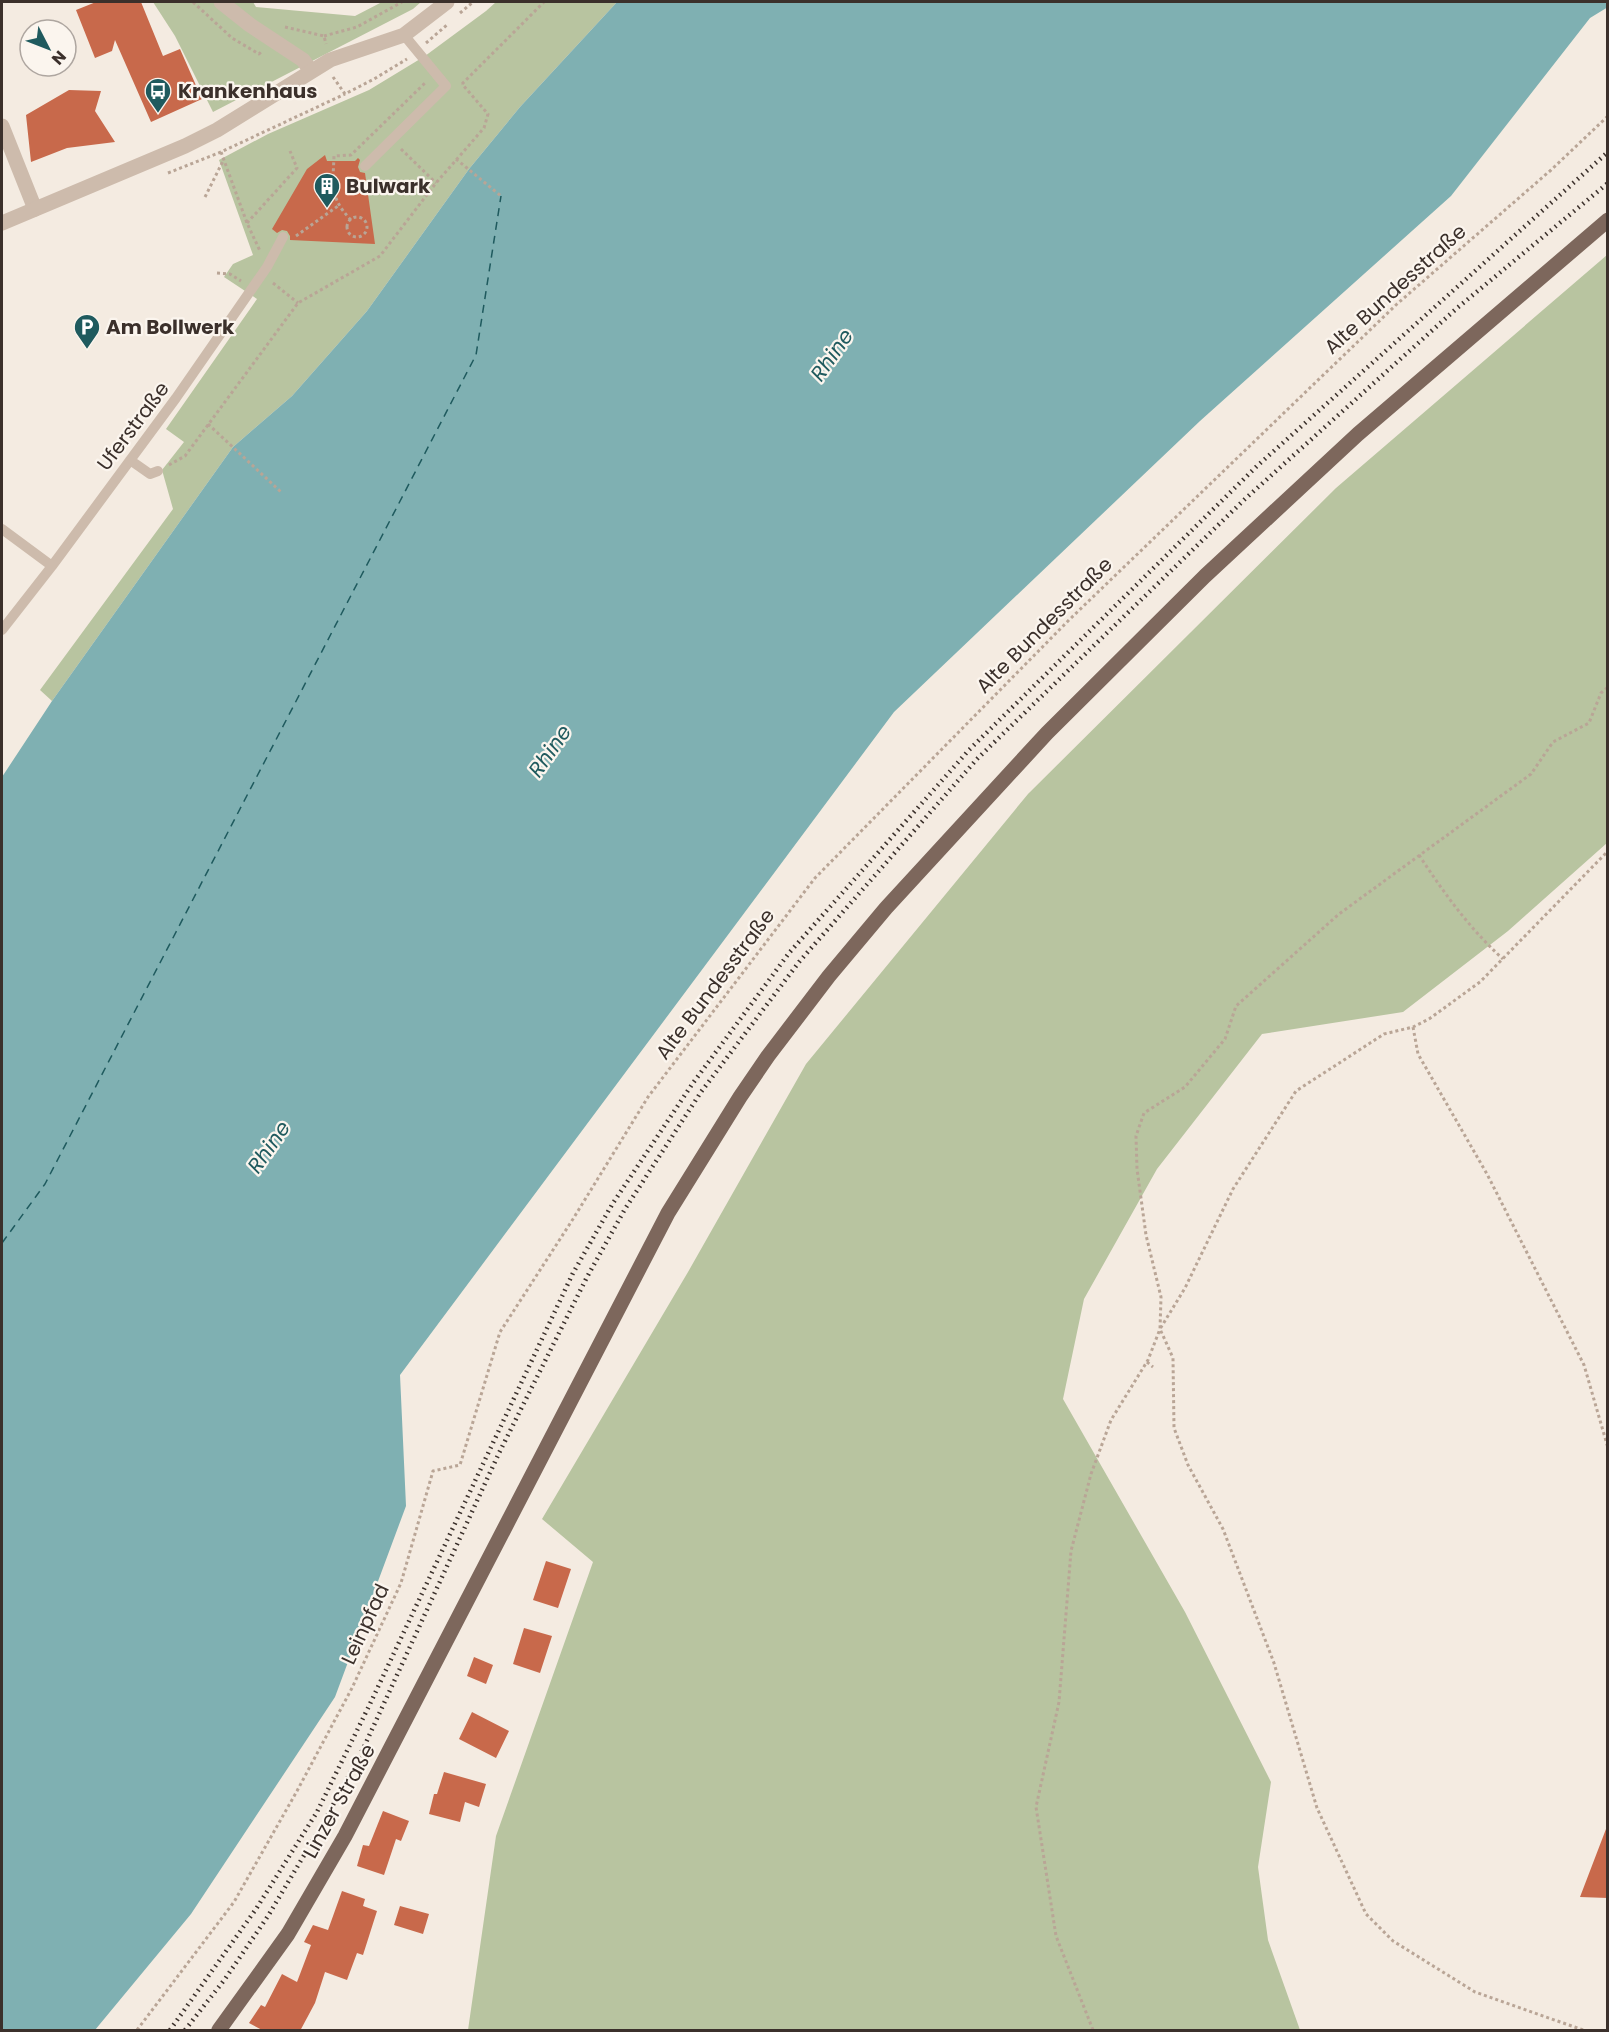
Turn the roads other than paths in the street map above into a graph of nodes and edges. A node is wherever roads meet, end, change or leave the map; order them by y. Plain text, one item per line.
1 (221, 2) edge
2 (447, 2) edge
3 (404, 35) junction
4 (311, 71) junction
5 (2, 126) edge
6 (365, 166) dead end
7 (35, 209) junction
8 (1608, 220) edge
9 (2, 223) edge
10 (288, 237) road end
11 (130, 460) junction
12 (159, 471) road end
13 (2, 529) edge
14 (52, 566) junction
15 (2, 630) edge
16 (225, 2029) edge

1 - 4 street
2 - 3 street
3 - 4 street
3 - 6 lane
4 - 7 street
5 - 7 street
7 - 9 street
8 - 16 main road, Linzer Straße
10 - 11 lane, Uferstraße
11 - 12 lane
11 - 14 lane, Uferstraße
13 - 14 lane
14 - 15 lane, Uferstraße

